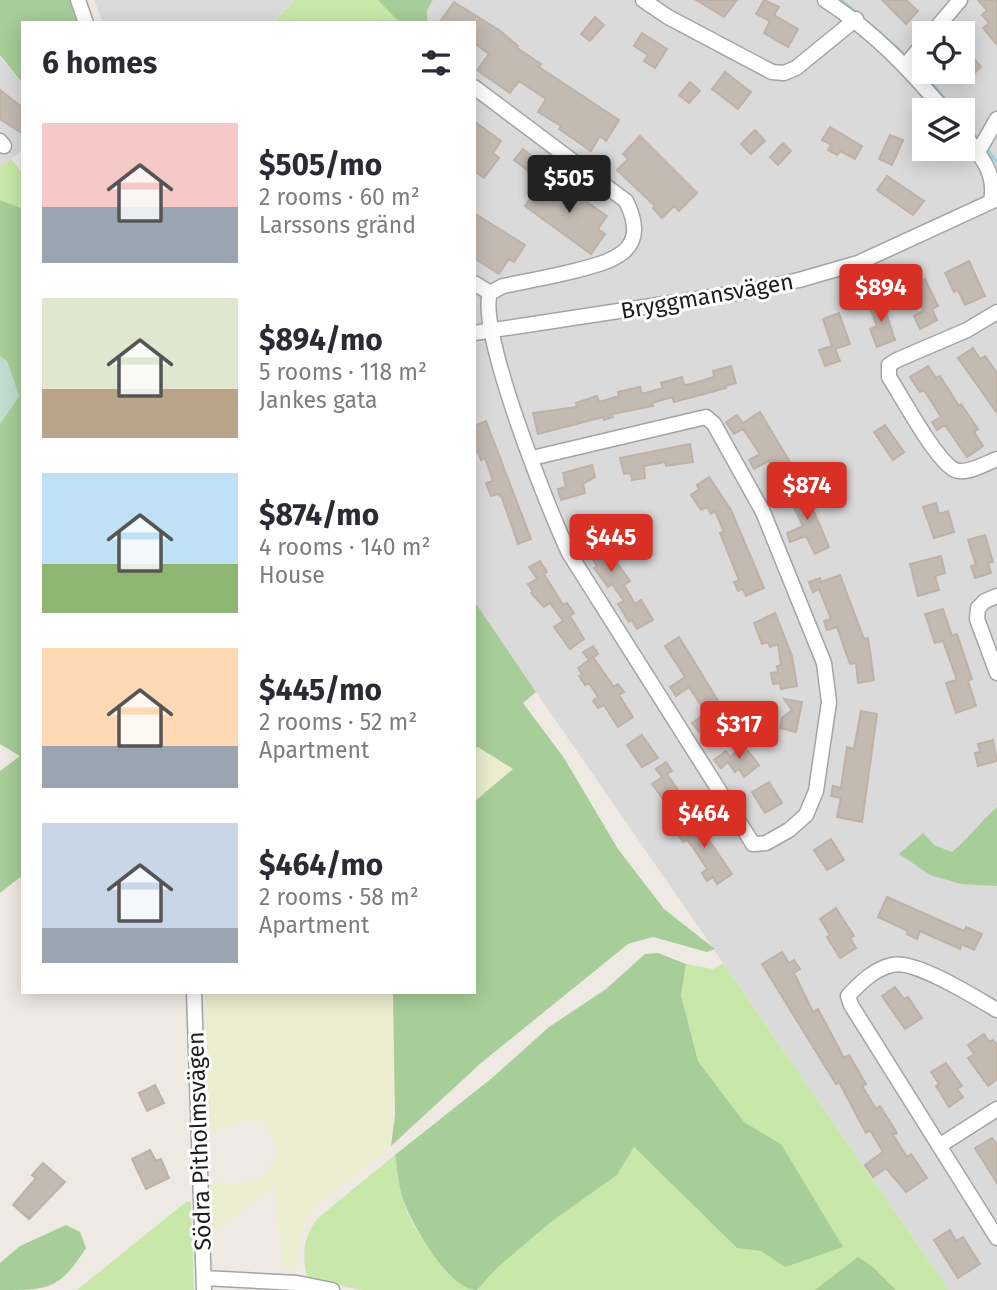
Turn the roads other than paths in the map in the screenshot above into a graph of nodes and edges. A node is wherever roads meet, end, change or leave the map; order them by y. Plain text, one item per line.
1 (78, 0) edge
2 (643, 0) edge
3 (825, 0) edge
4 (960, 0) edge
5 (856, 19) junction
6 (85, 21) edge
7 (942, 21) edge
8 (912, 58) edge
9 (905, 66) junction
10 (476, 88) edge
11 (933, 98) edge
12 (997, 119) edge
13 (975, 148) edge
14 (978, 152) junction
15 (994, 200) edge
16 (476, 285) edge
17 (489, 293) junction
18 (997, 312) edge
19 (492, 331) junction
20 (476, 333) edge
21 (532, 458) junction
22 (997, 459) edge
23 (997, 596) edge
24 (997, 673) edge
25 (194, 994) edge
26 (997, 1010) edge
27 (997, 1108) edge
28 (939, 1146) junction
29 (997, 1238) edge
30 (204, 1284) edge
31 (332, 1290) edge

1 - 6 street
2 - 5 street
3 - 5 street
4 - 7 street
5 - 9 street
8 - 9 street
9 - 11 street
10 - 17 street
12 - 14 street
13 - 14 street
14 - 15 street
15 - 19 street, Bryggmansvägen
16 - 17 street
17 - 19 street
18 - 22 street
19 - 20 street
19 - 21 street
21 - 21 street
23 - 24 street
25 - 30 street, Södra Pitholmsvägen
26 - 28 street
27 - 28 street
28 - 29 street
30 - 31 street

